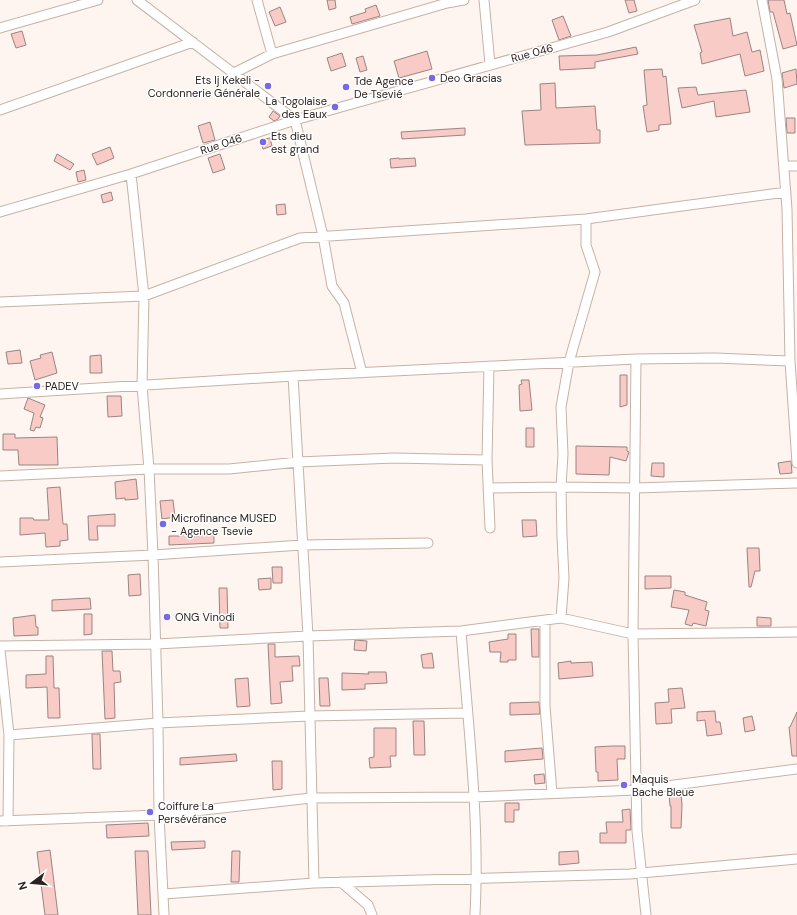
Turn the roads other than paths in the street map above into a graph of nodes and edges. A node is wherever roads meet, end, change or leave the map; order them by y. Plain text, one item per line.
1 (98, 0) edge
2 (137, 0) edge
3 (257, 0) edge
4 (464, 0) edge
5 (484, 0) edge
6 (695, 0) edge
7 (762, 0) edge
8 (447, 2) edge
9 (0, 28) edge
10 (193, 42) junction
11 (272, 54) junction
12 (490, 64) junction
13 (234, 73) junction
14 (0, 110) edge
15 (295, 120) junction
16 (784, 166) junction
17 (797, 166) edge
18 (131, 174) junction
19 (786, 192) junction
20 (0, 212) edge
21 (586, 219) junction
22 (322, 236) junction
23 (144, 296) junction
24 (0, 302) edge
25 (636, 359) junction
26 (790, 361) junction
27 (569, 362) junction
28 (489, 366) junction
29 (362, 373) junction
30 (293, 376) junction
31 (142, 386) junction
32 (0, 394) edge
33 (487, 460) junction
34 (298, 462) junction
35 (797, 462) edge
36 (149, 469) junction
37 (0, 476) edge
38 (797, 483) edge
39 (562, 487) junction
40 (488, 488) junction
41 (635, 488) junction
42 (490, 528) dead end
43 (428, 543) dead end
44 (302, 545) junction
45 (153, 555) junction
46 (0, 562) edge
47 (561, 618) junction
48 (545, 621) junction
49 (461, 631) junction
50 (797, 632) edge
51 (633, 634) junction
52 (308, 636) junction
53 (156, 644) junction
54 (0, 646) edge
55 (0, 650) edge
56 (467, 713) junction
57 (310, 716) junction
58 (158, 723) junction
59 (8, 735) junction
60 (797, 769) edge
61 (636, 790) junction
62 (552, 793) junction
63 (474, 797) junction
64 (311, 798) junction
65 (159, 815) junction
66 (4, 821) edge
67 (797, 859) edge
68 (641, 873) junction
69 (477, 878) junction
70 (341, 882) junction
71 (314, 883) junction
72 (164, 894) junction
73 (164, 915) edge
74 (372, 915) edge
75 (475, 915) edge
76 (646, 915) edge

1 - 9 street
2 - 10 street
3 - 11 street
4 - 8 street
5 - 12 street
6 - 12 street, Rue 046 / Rue 046
7 - 16 street
8 - 11 street
10 - 13 street
10 - 14 street
11 - 13 street
12 - 15 street, Rue 046 / Rue 046
13 - 15 street
15 - 18 street, Rue 046 / Rue 046
15 - 22 street
16 - 17 street
16 - 19 street
18 - 20 street, Rue 046 / Rue 046
18 - 23 street
19 - 21 street
19 - 26 street
21 - 22 street
21 - 27 street
22 - 23 street
22 - 29 street
23 - 24 street
23 - 31 street
25 - 26 street
25 - 27 street
25 - 41 street
26 - 35 street
27 - 28 street
27 - 39 street
28 - 29 street
28 - 33 street
29 - 30 street
30 - 31 street
30 - 34 street
31 - 32 street
31 - 36 street
33 - 34 street
33 - 40 street
34 - 36 street
34 - 44 street
36 - 37 street
36 - 45 street
38 - 41 street
39 - 40 street
39 - 41 street
39 - 47 street
40 - 42 street
41 - 51 street
43 - 44 street
44 - 45 street
44 - 52 street
45 - 46 street
45 - 53 street
47 - 48 street
47 - 51 street
48 - 49 street
48 - 62 street
49 - 52 street
49 - 56 street
50 - 51 street
51 - 61 street
52 - 53 street
52 - 57 street
53 - 54 street
53 - 58 street
55 - 59 street
56 - 57 street
56 - 63 street
57 - 58 street
57 - 64 street
58 - 59 street
58 - 65 street
59 - 66 street
60 - 61 street
61 - 62 street
61 - 68 street
62 - 63 street
63 - 64 street
63 - 69 street
64 - 65 street
64 - 71 street
65 - 66 street
65 - 72 street
67 - 68 street
68 - 69 street
68 - 76 street
69 - 70 street
69 - 75 street
70 - 71 street
70 - 74 street
71 - 72 street
72 - 73 street

